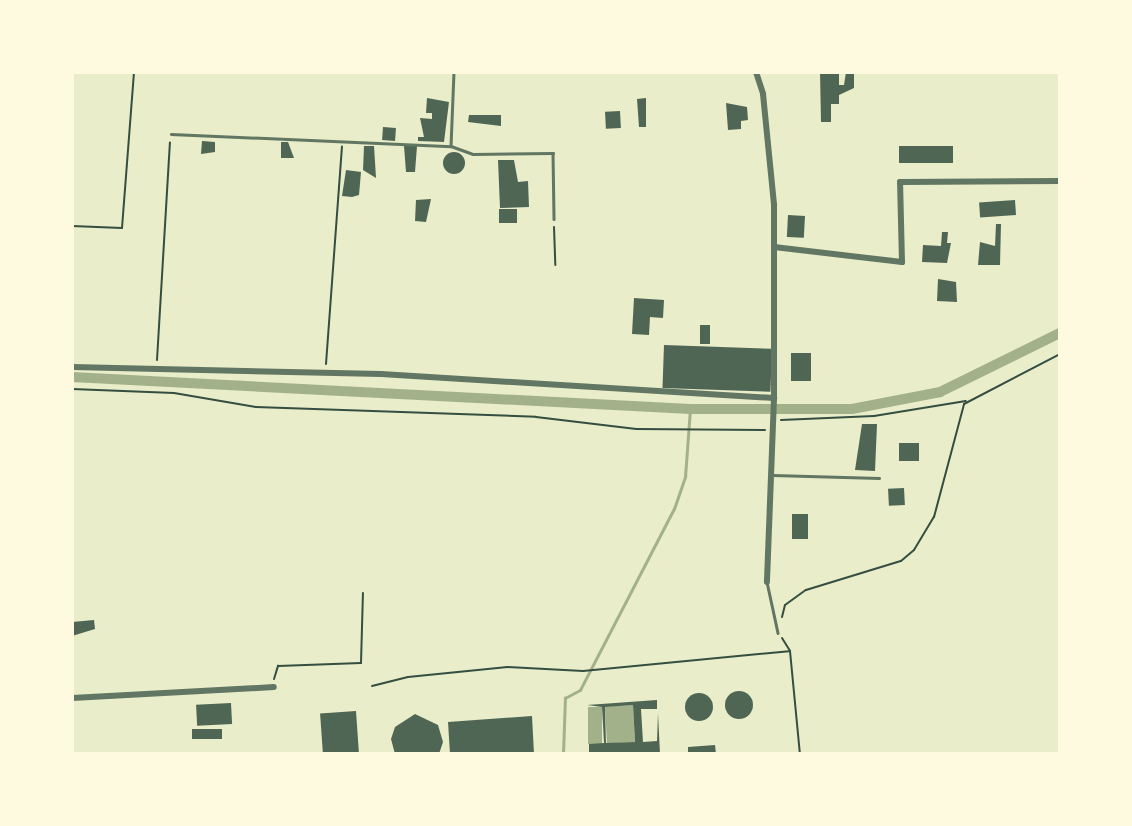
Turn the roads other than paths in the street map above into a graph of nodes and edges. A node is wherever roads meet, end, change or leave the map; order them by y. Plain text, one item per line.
1 (454, 72) edge
2 (756, 72) edge
3 (171, 134) road end
4 (451, 146) junction
5 (1060, 181) edge
6 (554, 219) road end
7 (774, 247) junction
8 (72, 367) edge
9 (774, 400) junction
10 (770, 475) junction
11 (879, 478) dead end
12 (767, 582) joint
13 (778, 633) road end
14 (274, 687) road end
15 (72, 698) edge

1 - 4 lane
2 - 7 street
3 - 4 lane
4 - 6 lane
5 - 7 street
7 - 9 street
8 - 9 street
9 - 10 street
10 - 11 lane
10 - 12 street
12 - 13 lane
14 - 15 street

